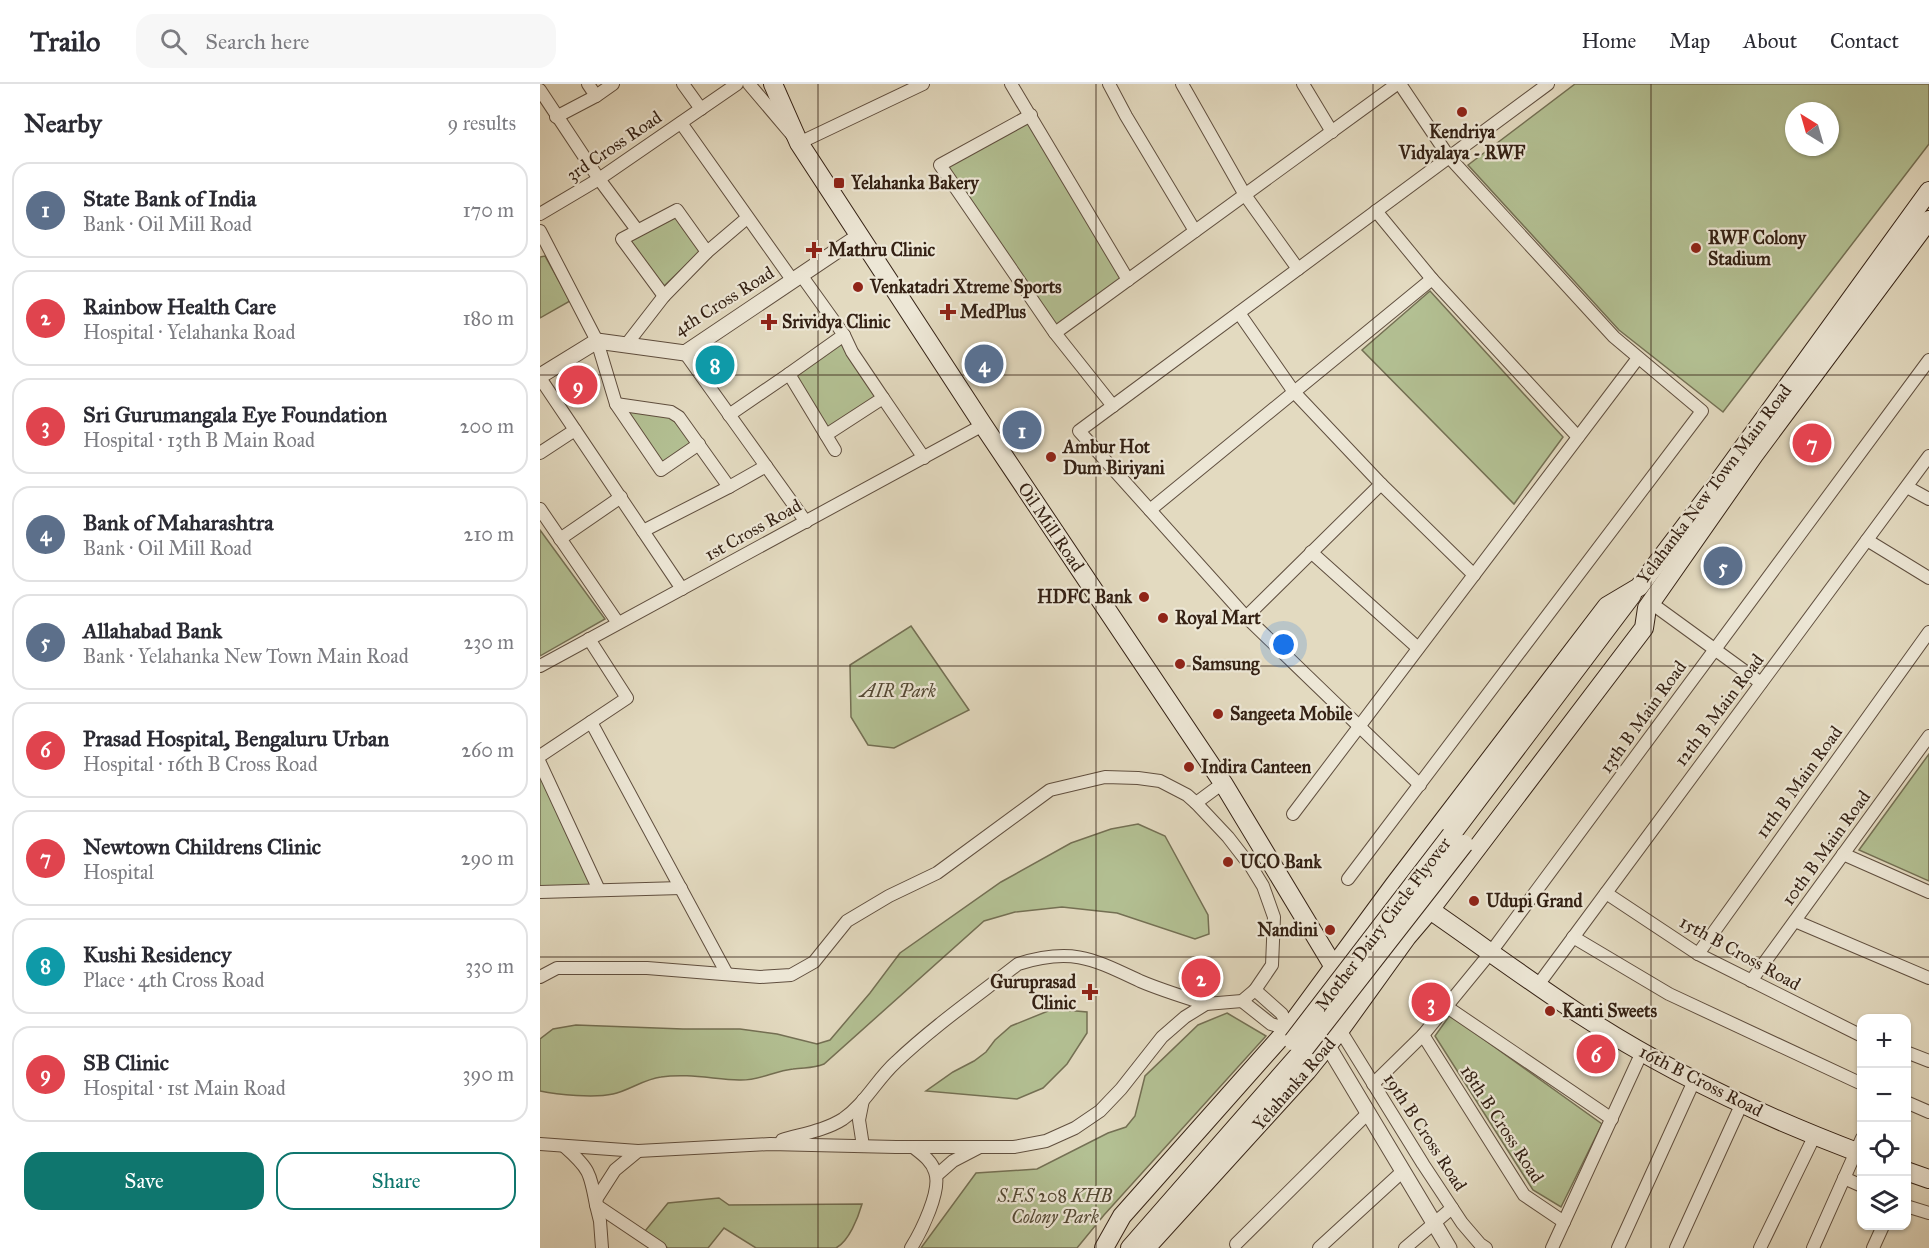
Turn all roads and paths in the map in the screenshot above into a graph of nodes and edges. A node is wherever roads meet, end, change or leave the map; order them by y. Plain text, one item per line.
1 (588, 84) edge
2 (613, 84) edge
3 (682, 84) edge
4 (737, 84) edge
5 (749, 84) edge
6 (773, 84) edge
7 (923, 84) edge
8 (1011, 84) edge
9 (1109, 84) edge
10 (1182, 84) edge
11 (1303, 84) edge
12 (1398, 84) edge
13 (1548, 84) edge
14 (540, 90) edge
15 (596, 96) junction
16 (701, 109) junction
17 (1031, 115) junction
18 (556, 117) junction
19 (681, 123) junction
20 (1332, 132) junction
21 (799, 142) junction
22 (1449, 158) junction
23 (599, 180) junction
24 (1929, 191) edge
25 (1245, 195) junction
26 (1376, 211) junction
27 (540, 214) edge
28 (747, 218) junction
29 (637, 230) junction
30 (1921, 230) edge
31 (540, 231) edge
32 (1195, 231) junction
33 (859, 236) junction
34 (707, 252) junction
35 (1298, 269) junction
36 (797, 278) junction
37 (1432, 279) junction
38 (1128, 280) junction
39 (664, 296) junction
40 (1239, 313) junction
41 (1056, 333) junction
42 (844, 335) junction
43 (597, 341) junction
44 (626, 345) junction
45 (685, 353) junction
46 (1638, 358) junction
47 (1929, 360) edge
48 (789, 374) junction
49 (540, 377) edge
50 (1294, 392) junction
51 (883, 398) junction
52 (616, 404) junction
53 (1113, 406) junction
54 (729, 415) junction
55 (983, 425) junction
56 (575, 430) junction
57 (826, 435) junction
58 (1578, 437) junction
59 (699, 444) junction
60 (835, 450) dead end
61 (540, 453) edge
62 (1929, 456) edge
63 (924, 458) junction
64 (766, 466) junction
65 (1381, 484) junction
66 (1907, 486) junction
67 (729, 487) junction
68 (621, 497) junction
69 (1929, 499) edge
70 (540, 509) edge
71 (1150, 510) junction
72 (806, 522) junction
73 (643, 531) junction
74 (560, 539) junction
75 (1867, 540) junction
76 (1311, 552) junction
77 (1473, 575) junction
78 (1929, 578) edge
79 (1639, 587) junction
80 (682, 589) junction
81 (1649, 605) junction
82 (1246, 617) junction
83 (618, 623) junction
84 (1929, 632) edge
85 (589, 639) junction
86 (1418, 648) junction
87 (1714, 649) junction
88 (540, 666) edge
89 (1761, 683) junction
90 (591, 722) junction
91 (1359, 726) junction
92 (1929, 736) edge
93 (540, 756) edge
94 (540, 763) edge
95 (1223, 783) junction
96 (1420, 785) junction
97 (1196, 803) junction
98 (1293, 814) dead end
99 (1458, 839) junction
100 (1843, 855) junction
101 (1348, 879) dead end
102 (1394, 885) junction
103 (681, 888) junction
104 (598, 890) junction
105 (540, 892) edge
106 (1929, 892) edge
107 (1606, 893) junction
108 (1430, 910) junction
109 (1795, 921) junction
110 (1574, 937) junction
111 (1491, 952) junction
112 (1698, 954) junction
113 (1334, 967) junction
114 (727, 974) junction
115 (540, 977) edge
116 (1929, 978) edge
117 (1751, 981) junction
118 (1538, 985) junction
119 (1255, 990) junction
120 (1367, 994) junction
121 (1242, 1001) junction
122 (1206, 1004) junction
123 (1447, 1007) junction
124 (1340, 1030) junction
125 (1857, 1034) edge
126 (1423, 1035) junction
127 (1296, 1040) junction
128 (1328, 1046) junction
129 (1642, 1052) junction
130 (1911, 1054) edge
131 (1929, 1061) edge
132 (1694, 1082) junction
133 (1857, 1082) edge
134 (1373, 1084) junction
135 (864, 1099) junction
136 (1742, 1103) junction
137 (1911, 1104) edge
138 (1929, 1112) edge
139 (1368, 1113) junction
140 (1612, 1119) junction
141 (1815, 1135) junction
142 (540, 1144) edge
143 (770, 1144) junction
144 (863, 1146) junction
145 (982, 1146) junction
146 (565, 1147) junction
147 (914, 1147) junction
148 (1857, 1147) edge
149 (638, 1151) junction
150 (1857, 1152) edge
151 (1403, 1171) junction
152 (1911, 1172) edge
153 (937, 1175) junction
154 (1844, 1178) junction
155 (1929, 1179) edge
156 (1857, 1184) edge
157 (596, 1205) junction
158 (1452, 1208) junction
159 (1911, 1208) edge
160 (1929, 1213) edge
161 (1564, 1222) junction
162 (1434, 1223) junction
163 (1881, 1230) edge
164 (1236, 1244) dead end
165 (602, 1248) edge
166 (660, 1248) edge
167 (911, 1248) edge
168 (1104, 1248) edge
169 (1109, 1248) edge
170 (1130, 1248) edge
171 (1146, 1248) edge
172 (1319, 1248) edge
173 (1405, 1248) edge
174 (1449, 1248) edge
175 (1486, 1248) edge
176 (1552, 1248) edge
177 (1618, 1248) edge
178 (1676, 1248) edge
179 (1760, 1248) edge
180 (1813, 1248) edge
181 (1873, 1248) edge

1 - 15 street
2 - 15 street
3 - 16 street
4 - 16 street, 3rd Cross Road
5 - 21 street
6 - 21 main road, Oil Mill Road
7 - 21 street
8 - 17 street
9 - 32 street
10 - 25 street
11 - 20 street
12 - 20 street
12 - 22 street
13 - 22 street
14 - 18 street
15 - 18 street
16 - 19 street, 3rd Cross Road
17 - 38 street
17 - 41 street
18 - 23 street
19 - 23 street, 3rd Cross Road
19 - 28 street
20 - 25 street
21 - 33 main road, Oil Mill Road
22 - 26 street
22 - 46 street
23 - 27 street, 3rd Cross Road
23 - 29 street
24 - 30 main road, Yelahanka New Town Main Road
25 - 32 street
25 - 35 street
26 - 35 street
26 - 37 street
28 - 34 street
28 - 36 street
29 - 34 street
29 - 39 street
30 - 79 main road, Yelahanka New Town Main Road
30 - 81 main road, Yelahanka New Town Main Road
31 - 43 street
32 - 38 street
33 - 36 street, 4th Cross Road
33 - 55 main road, Oil Mill Road
34 - 39 street
35 - 40 street
36 - 42 street
36 - 45 street, 4th Cross Road
37 - 50 street
37 - 58 street
38 - 41 street
39 - 44 street
40 - 50 street
40 - 53 street
41 - 53 street
42 - 48 street
42 - 51 street
43 - 44 street, 4th Cross Road
43 - 49 street
43 - 52 street
44 - 45 street, 4th Cross Road
45 - 54 street
46 - 58 street
46 - 96 street
47 - 87 street, 13th B Main Road
48 - 54 street
48 - 57 street
49 - 56 street
50 - 65 street
50 - 71 street
51 - 57 street
51 - 63 street
52 - 59 street
52 - 59 street
53 - 71 street
54 - 64 street
55 - 63 street, 1st Cross Road
55 - 95 main road, Oil Mill Road
56 - 61 street
56 - 68 street
57 - 60 street
58 - 77 street
59 - 67 street
62 - 66 street, 12th B Main Road
63 - 72 street, 1st Cross Road
64 - 67 street
64 - 72 street
65 - 76 street
65 - 77 street
66 - 69 street
66 - 75 street, 12th B Main Road
67 - 73 street
68 - 73 street
68 - 74 street
70 - 74 street
71 - 82 street
72 - 80 street, 1st Cross Road
73 - 80 street
74 - 83 street
75 - 78 street
75 - 89 street, 12th B Main Road
76 - 82 street
76 - 86 street
77 - 86 street
79 - 99 main road, Mother Dairy Circle Flyover
79 - 102 main road, Yelahanka New Town Main Road
80 - 83 street, 1st Cross Road
81 - 87 street
81 - 99 main road, Mother Dairy Circle Flyover
81 - 108 main road, Yelahanka New Town Main Road
82 - 91 street
83 - 85 street, 1st Cross Road
84 - 112 street, 11th B Main Road
85 - 88 street, 1st Cross Road
85 - 90 street
86 - 91 street
87 - 89 street
87 - 111 street, 13th B Main Road
89 - 107 street, 12th B Main Road
90 - 93 street
90 - 103 street
91 - 96 street
91 - 98 street
92 - 100 street, 10th B Main Road
94 - 104 street
95 - 97 street
95 - 113 main road, Oil Mill Road
96 - 101 street
97 - 114 street
97 - 119 street
99 - 127 main road, Mother Dairy Circle Flyover, bridge
100 - 106 street
100 - 109 street, 10th B Main Road
102 - 108 main road, 16th B Cross Road
102 - 113 main road, Yelahanka New Town Main Road
103 - 104 street
103 - 114 street
104 - 105 street
107 - 110 street, 12th B Main Road
107 - 112 street, 15th B Cross Road
108 - 111 main road, 16th B Cross Road
108 - 120 main road, Yelahanka Road
109 - 116 street
109 - 117 street, 10th B Main Road
110 - 118 street, 12th B Main Road
110 - 133 street
111 - 118 main road, 16th B Cross Road
111 - 123 street, 13th B Main Road
112 - 117 street, 15th B Cross Road
113 - 120 main road, Oil Mill Road
113 - 127 main road
114 - 115 street
117 - 125 street, 15th B Cross Road
118 - 129 main road, 16th B Cross Road
119 - 121 street
119 - 127 street
120 - 124 main road, Yelahanka Road
121 - 122 street
121 - 127 street
122 - 135 street
122 - 145 street
123 - 126 street, 13th B Main Road
123 - 140 street
124 - 128 main road, Yelahanka Road
124 - 134 street, 19th B Cross Road
126 - 134 street, 13th B Main Road
126 - 161 street, 18th B Cross Road
127 - 128 street
127 - 168 main road
127 - 169 main road, Mother Dairy Circle Flyover
127 - 170 main road, Mother Dairy Circle Flyover
128 - 139 street
128 - 171 main road, Yelahanka Road
129 - 132 main road, 16th B Cross Road
129 - 140 street
130 - 131 street
132 - 136 main road, 16th B Cross Road
132 - 177 street
134 - 158 street, 19th B Cross Road
135 - 143 street
135 - 144 street
136 - 141 main road, 16th B Cross Road
136 - 178 street
137 - 138 street
139 - 151 street
139 - 164 street
140 - 161 street
141 - 148 main road, 16th B Cross Road
141 - 179 street
142 - 146 street
143 - 144 street
143 - 149 street
144 - 147 street
145 - 147 street
145 - 153 street
146 - 149 street
146 - 157 street
147 - 153 street
149 - 157 street
150 - 154 street
151 - 162 street
151 - 172 street
152 - 155 main road
153 - 167 street
154 - 156 street
154 - 180 street
157 - 165 street
157 - 166 street
158 - 162 street
158 - 175 street, 19th B Cross Road
159 - 160 street
161 - 176 street
162 - 173 street
162 - 174 street
163 - 181 street

